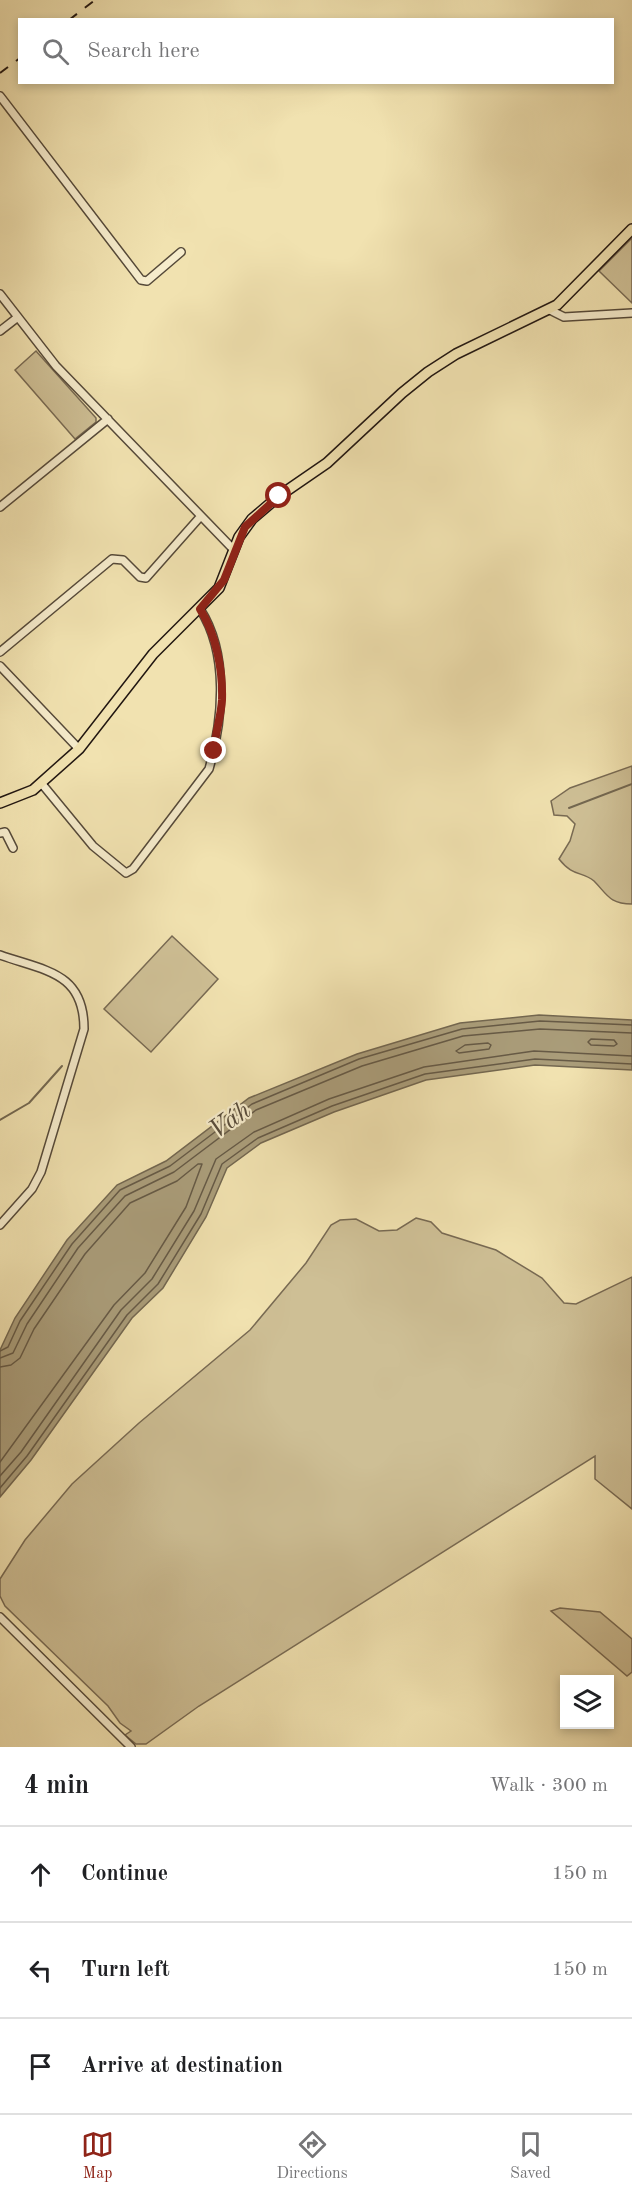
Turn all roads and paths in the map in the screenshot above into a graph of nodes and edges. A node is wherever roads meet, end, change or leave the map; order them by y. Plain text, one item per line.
1 (0, 96) edge
2 (632, 229) edge
3 (181, 252) dead end
4 (0, 294) edge
5 (550, 310) junction
6 (632, 313) edge
7 (18, 317) junction
8 (0, 331) edge
9 (108, 419) junction
10 (0, 507) edge
11 (201, 518) junction
12 (234, 550) junction
13 (200, 609) junction
14 (0, 652) edge
15 (0, 666) edge
16 (79, 749) junction
17 (42, 784) junction
18 (0, 803) edge
19 (0, 833) edge
20 (14, 848) dead end
21 (0, 955) edge
22 (0, 1225) edge
23 (0, 1617) edge
24 (131, 1747) edge

1 - 3 street
2 - 5 main road
4 - 7 street
5 - 6 street
5 - 12 main road
7 - 8 street
7 - 9 street
9 - 10 street
9 - 11 street
11 - 12 street
11 - 14 street
12 - 13 main road
13 - 16 main road
13 - 17 street
15 - 16 street
16 - 17 main road
17 - 18 main road
19 - 20 street
21 - 22 street
23 - 24 street

